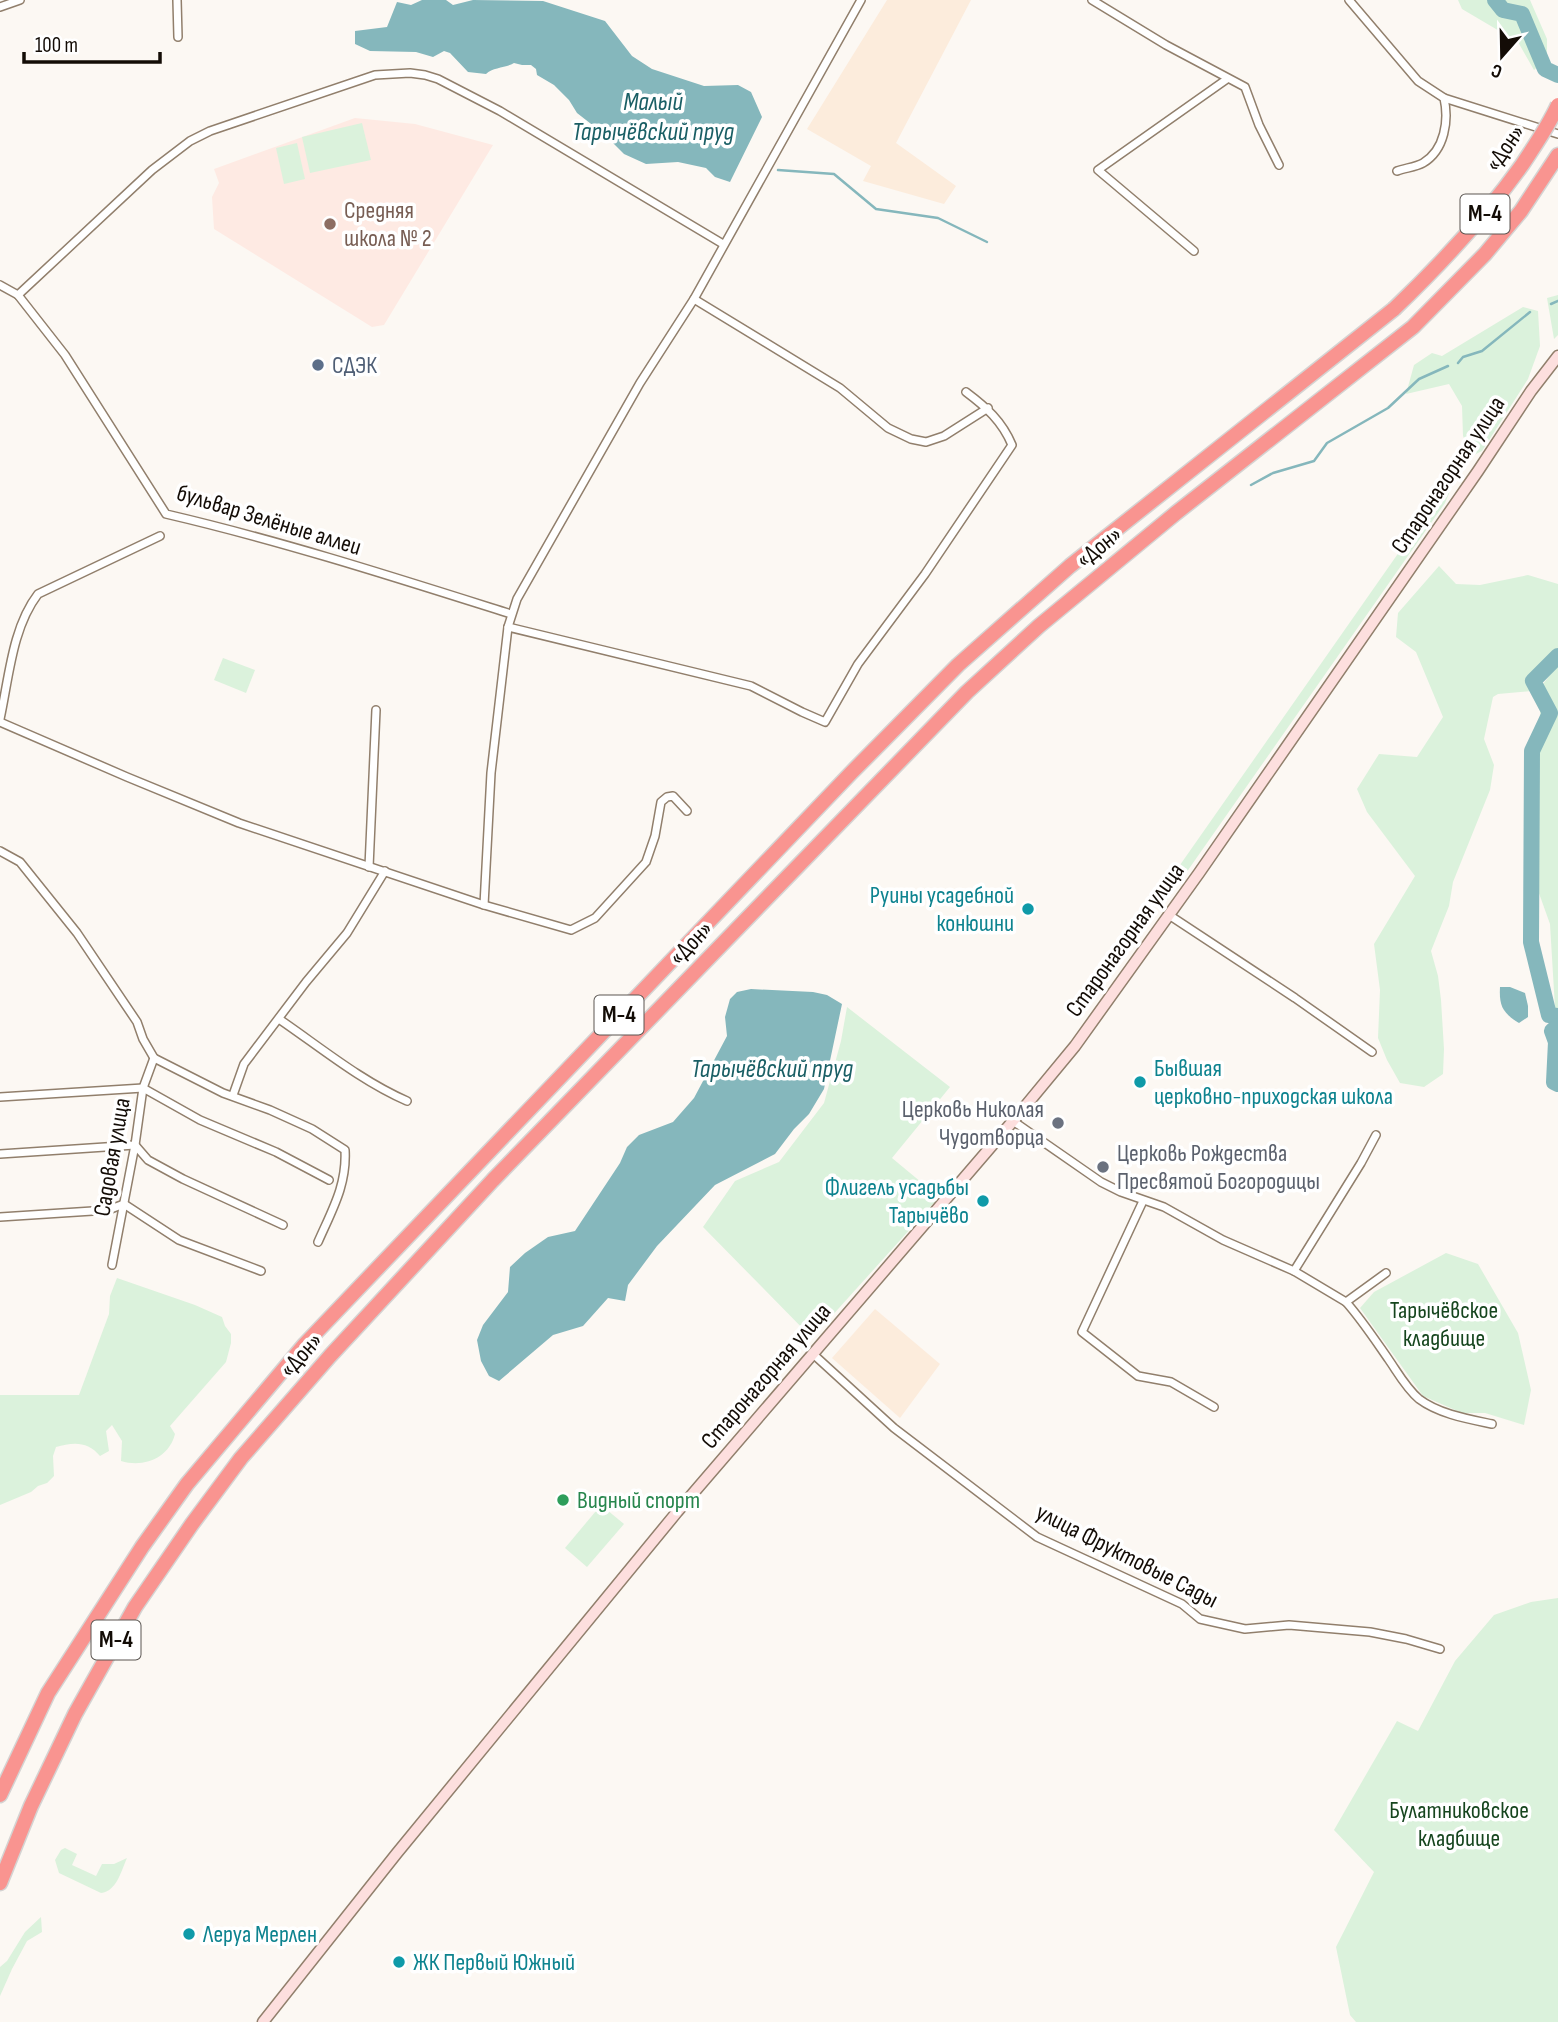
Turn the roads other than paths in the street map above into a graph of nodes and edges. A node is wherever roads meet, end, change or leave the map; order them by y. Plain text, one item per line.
1 (177, 0) edge
2 (861, 0) edge
3 (1092, 0) edge
4 (1349, 0) edge
5 (20, 1) edge
6 (0, 7) edge
7 (178, 37) dead end
8 (1227, 79) junction
9 (1444, 98) junction
10 (1558, 105) edge
11 (1558, 134) edge
12 (1558, 155) edge
13 (1279, 165) dead end
14 (1396, 171) dead end
15 (723, 244) junction
16 (1194, 251) dead end
17 (0, 285) edge
18 (18, 295) junction
19 (694, 299) junction
20 (1558, 356) edge
21 (966, 393) dead end
22 (988, 408) junction
23 (160, 536) dead end
24 (511, 614) junction
25 (508, 627) junction
26 (376, 710) dead end
27 (0, 720) edge
28 (687, 811) dead end
29 (0, 851) edge
30 (369, 867) junction
31 (385, 871) junction
32 (484, 905) junction
33 (1169, 915) junction
34 (279, 1019) junction
35 (1372, 1052) dead end
36 (154, 1058) junction
37 (144, 1088) junction
38 (233, 1095) junction
39 (0, 1097) edge
40 (407, 1101) dead end
41 (1013, 1121) junction
42 (1376, 1135) dead end
43 (135, 1145) junction
44 (0, 1154) edge
45 (329, 1180) dead end
46 (1143, 1201) junction
47 (124, 1204) junction
48 (0, 1217) edge
49 (283, 1225) dead end
50 (318, 1242) dead end
51 (111, 1265) dead end
52 (261, 1271) dead end
53 (1293, 1271) junction
54 (1385, 1273) dead end
55 (1346, 1302) junction
56 (812, 1353) junction
57 (1214, 1407) dead end
58 (1492, 1424) dead end
59 (1440, 1649) dead end
60 (0, 1795) edge
61 (0, 1883) edge
62 (263, 2022) edge

1 - 7 street
2 - 15 street
3 - 8 street
4 - 9 street
5 - 6 street
8 - 13 street
8 - 16 street
9 - 11 street
9 - 14 street
10 - 60 highway, «Дон» / М-4, bridge
12 - 61 highway, «Дон» / М-4
15 - 18 street
15 - 19 street
17 - 18 street, бульвар Зелёные аллеи
18 - 24 street, бульвар Зелёные аллеи
19 - 22 street
19 - 24 street
20 - 33 main road, Старонагорная улица
21 - 22 street
22 - 25 street
23 - 27 street
24 - 25 street
25 - 32 street
26 - 30 street
27 - 30 street
28 - 32 street
29 - 36 street
30 - 31 street
31 - 32 street
31 - 34 street
33 - 35 street
33 - 41 main road, Старонагорная улица
34 - 38 street
34 - 40 street
36 - 37 street, Садовая улица
36 - 38 street
37 - 39 street
37 - 43 street, Садовая улица
37 - 45 street
38 - 50 street
41 - 46 street
41 - 56 main road, Старонагорная улица
42 - 53 street
43 - 44 street
43 - 47 street, Садовая улица
43 - 49 street
46 - 53 street
46 - 57 street
47 - 48 street
47 - 51 street, Садовая улица
47 - 52 street
53 - 55 street
54 - 55 street
55 - 58 street
56 - 59 street, улица Фруктовые Сады
56 - 62 main road, Старонагорная улица

